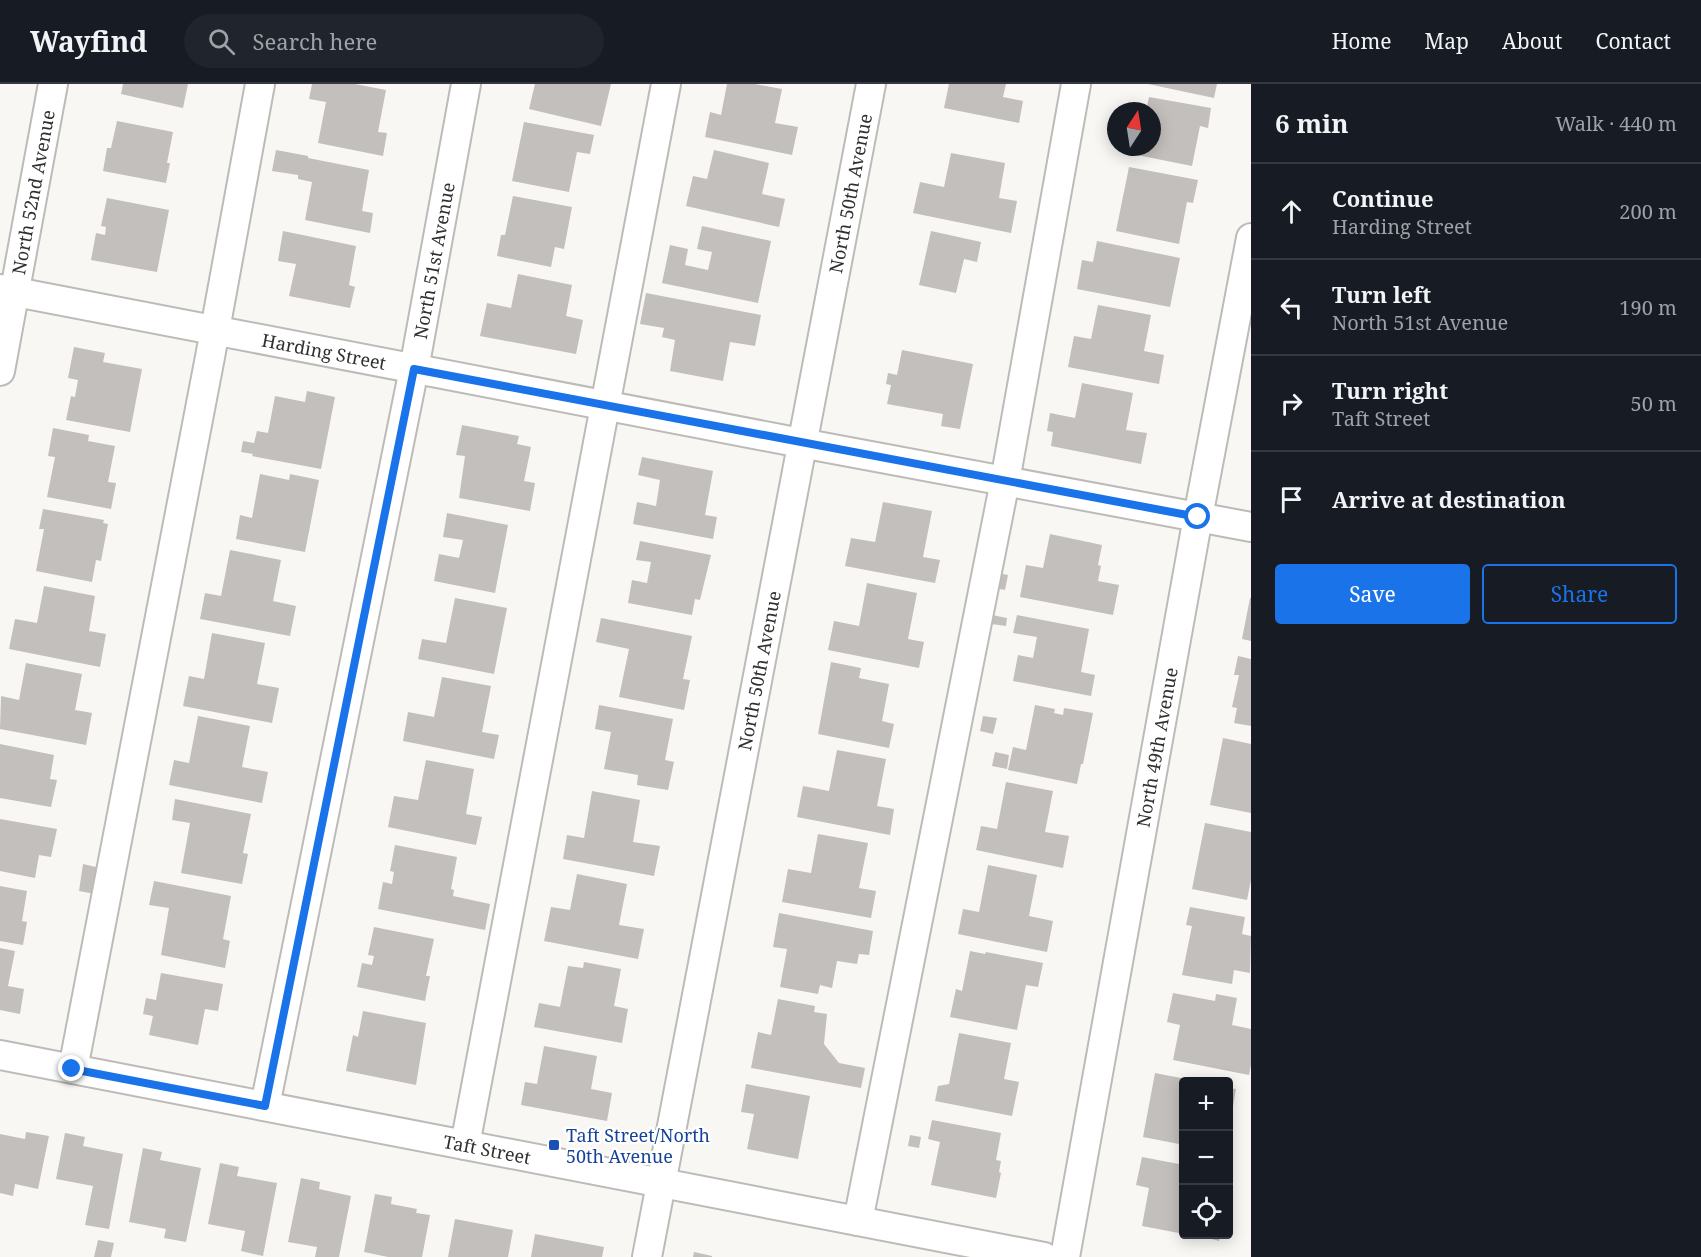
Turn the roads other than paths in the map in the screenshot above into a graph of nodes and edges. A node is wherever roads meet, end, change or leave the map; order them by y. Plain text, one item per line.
1 (53, 84) edge
2 (260, 84) edge
3 (466, 84) edge
4 (666, 84) edge
5 (871, 84) edge
6 (1076, 84) edge
7 (1251, 238) edge
8 (7, 290) edge
9 (214, 330) junction
10 (414, 369) junction
11 (0, 371) edge
12 (605, 406) junction
13 (801, 443) junction
14 (1005, 481) junction
15 (1198, 517) junction
16 (1251, 527) edge
17 (0, 1055) edge
18 (72, 1069) junction
19 (265, 1106) junction
20 (465, 1145) junction
21 (661, 1182) junction
22 (858, 1221) junction
23 (647, 1257) edge
24 (1044, 1257) edge
25 (1065, 1257) edge

1 - 8 street, North 52nd Avenue
2 - 9 street
3 - 10 street, North 51st Avenue
4 - 12 street
5 - 13 street, North 50th Avenue
6 - 14 street
7 - 15 street, North 49th Avenue
8 - 9 street, Harding Street
8 - 11 street, North 52nd Avenue
9 - 10 street, Harding Street
9 - 18 street
10 - 12 street, Harding Street
10 - 19 street, North 51st Avenue
12 - 13 street, Harding Street
12 - 20 street
13 - 14 street, Harding Street
13 - 21 street, North 50th Avenue
14 - 15 street, Harding Street
14 - 22 street
15 - 16 street, Harding Street
15 - 25 street, North 49th Avenue
17 - 18 street, Taft Street
18 - 19 street, Taft Street
19 - 20 street, Taft Street
20 - 21 street, Taft Street
21 - 22 street, Taft Street
21 - 23 street, North 50th Avenue
22 - 24 street, Taft Street

